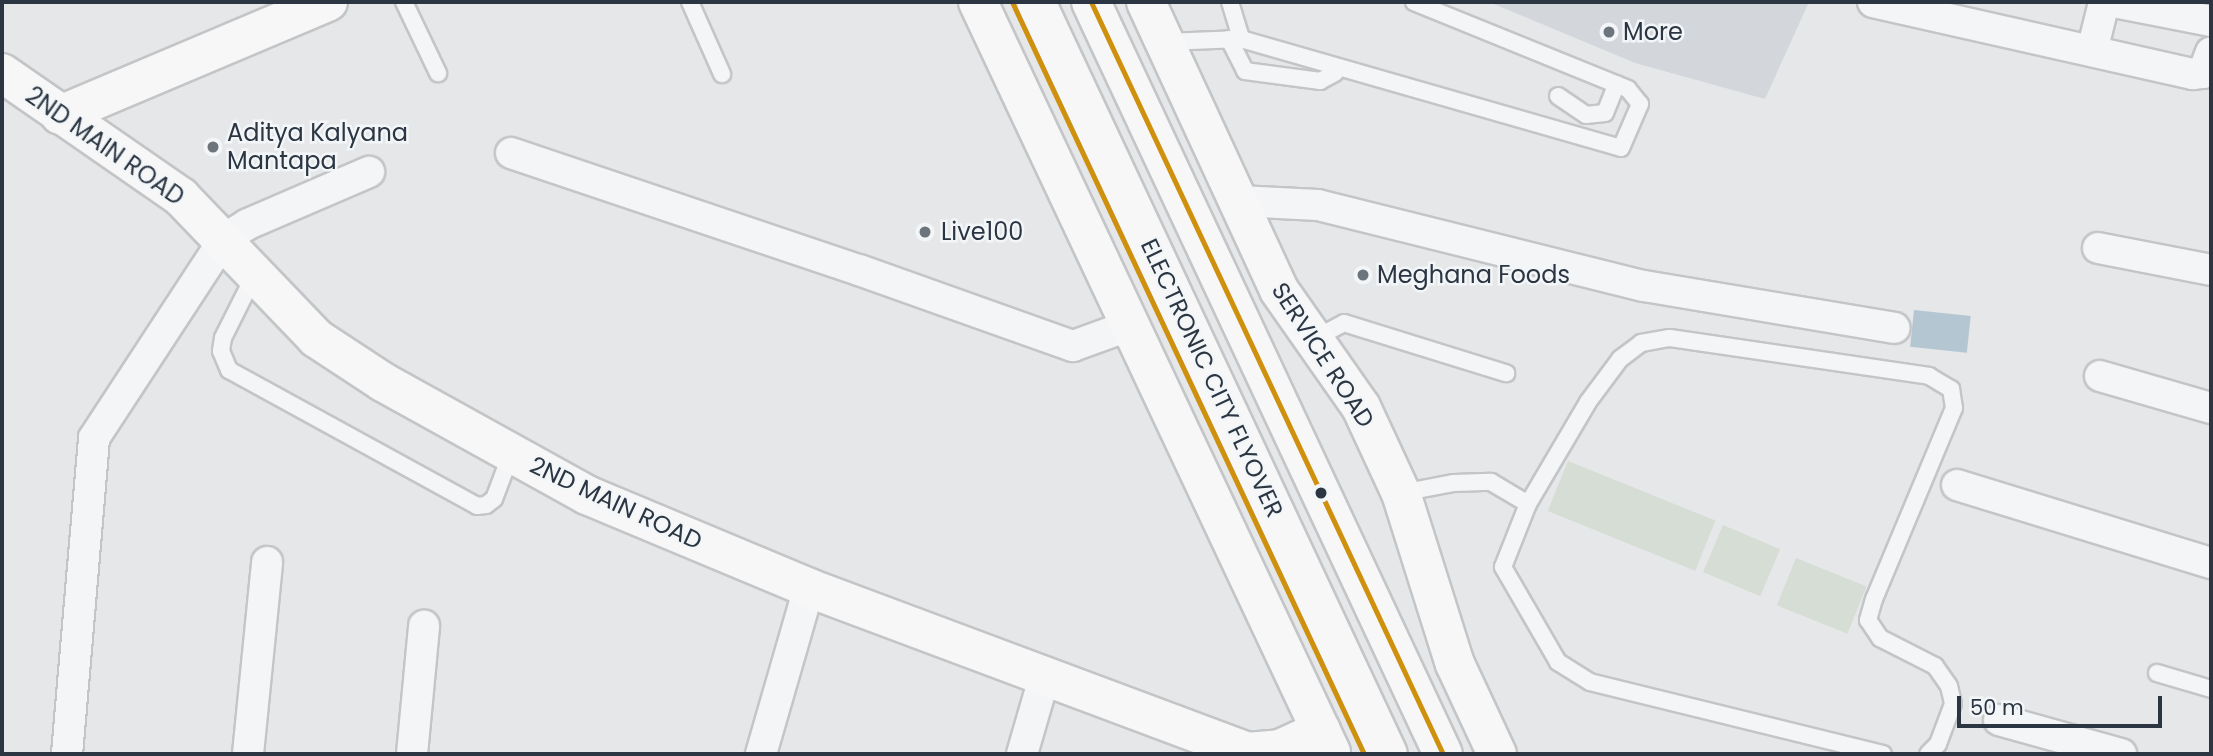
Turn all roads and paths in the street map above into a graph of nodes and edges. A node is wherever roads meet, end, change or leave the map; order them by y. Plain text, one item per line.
1 (328, 2) edge
2 (404, 2) edge
3 (690, 2) edge
4 (978, 2) edge
5 (1012, 2) edge
6 (1035, 2) edge
7 (1073, 2) edge
8 (1091, 2) edge
9 (1146, 2) edge
10 (1230, 2) edge
11 (1414, 2) edge
12 (1873, 2) edge
13 (2112, 2) edge
14 (2211, 21) edge
15 (1235, 39) junction
16 (1165, 42) junction
17 (2092, 51) junction
18 (2211, 52) edge
19 (2, 72) edge
20 (438, 73) dead end
21 (1335, 73) dead end
22 (722, 74) dead end
23 (1617, 84) junction
24 (1558, 96) dead end
25 (60, 115) junction
26 (510, 153) dead end
27 (369, 172) dead end
28 (1239, 201) junction
29 (224, 239) junction
30 (2098, 248) dead end
31 (2211, 270) edge
32 (254, 276) junction
33 (1130, 325) junction
34 (1894, 327) dead end
35 (1314, 339) junction
36 (1506, 373) dead end
37 (2100, 376) dead end
38 (2211, 408) edge
39 (512, 454) junction
40 (1956, 485) dead end
41 (1401, 493) junction
42 (1528, 504) junction
43 (267, 562) dead end
44 (2211, 563) edge
45 (809, 589) junction
46 (424, 626) dead end
47 (2157, 673) dead end
48 (1045, 675) junction
49 (2211, 689) edge
50 (2000, 720) dead end
51 (1327, 742) edge
52 (1246, 753) edge
53 (66, 754) edge
54 (248, 754) edge
55 (412, 754) edge
56 (761, 754) edge
57 (1022, 754) edge
58 (1364, 754) edge
59 (1388, 754) edge
60 (1423, 754) edge
61 (1443, 754) edge
62 (1497, 754) edge
63 (1883, 754) edge
64 (1928, 754) edge
65 (2121, 754) edge

1 - 25 main road
2 - 20 lane
3 - 22 lane
4 - 33 main road
5 - 58 main road
6 - 59 main road, ELECTRONIC CITY FLYOVER
7 - 60 main road, ELECTRONIC CITY FLYOVER
8 - 61 main road
9 - 16 main road, SERVICE ROAD
10 - 15 lane
11 - 23 lane
12 - 17 street
13 - 14 street
13 - 17 street
15 - 16 lane
15 - 21 lane
15 - 23 lane
16 - 28 main road, SERVICE ROAD
17 - 18 street
19 - 25 main road, 2ND MAIN ROAD
23 - 24 lane
25 - 29 main road, 2ND MAIN ROAD
26 - 33 street
27 - 29 street
28 - 34 street
28 - 35 main road, SERVICE ROAD
29 - 32 main road, 2ND MAIN ROAD
29 - 53 street
30 - 31 street
32 - 39 main road, 2ND MAIN ROAD
32 - 39 lane
33 - 51 main road
35 - 36 lane
35 - 41 main road, SERVICE ROAD
37 - 38 street
39 - 45 main road, 2ND MAIN ROAD
40 - 44 street
41 - 42 lane
41 - 62 main road, SERVICE ROAD
42 - 63 lane
42 - 64 lane
43 - 54 street
45 - 48 main road, 2ND MAIN ROAD
45 - 56 street
46 - 55 street
47 - 49 lane
48 - 52 main road, 2ND MAIN ROAD
48 - 57 street
50 - 65 street
51 - 52 main road, 2ND MAIN ROAD

